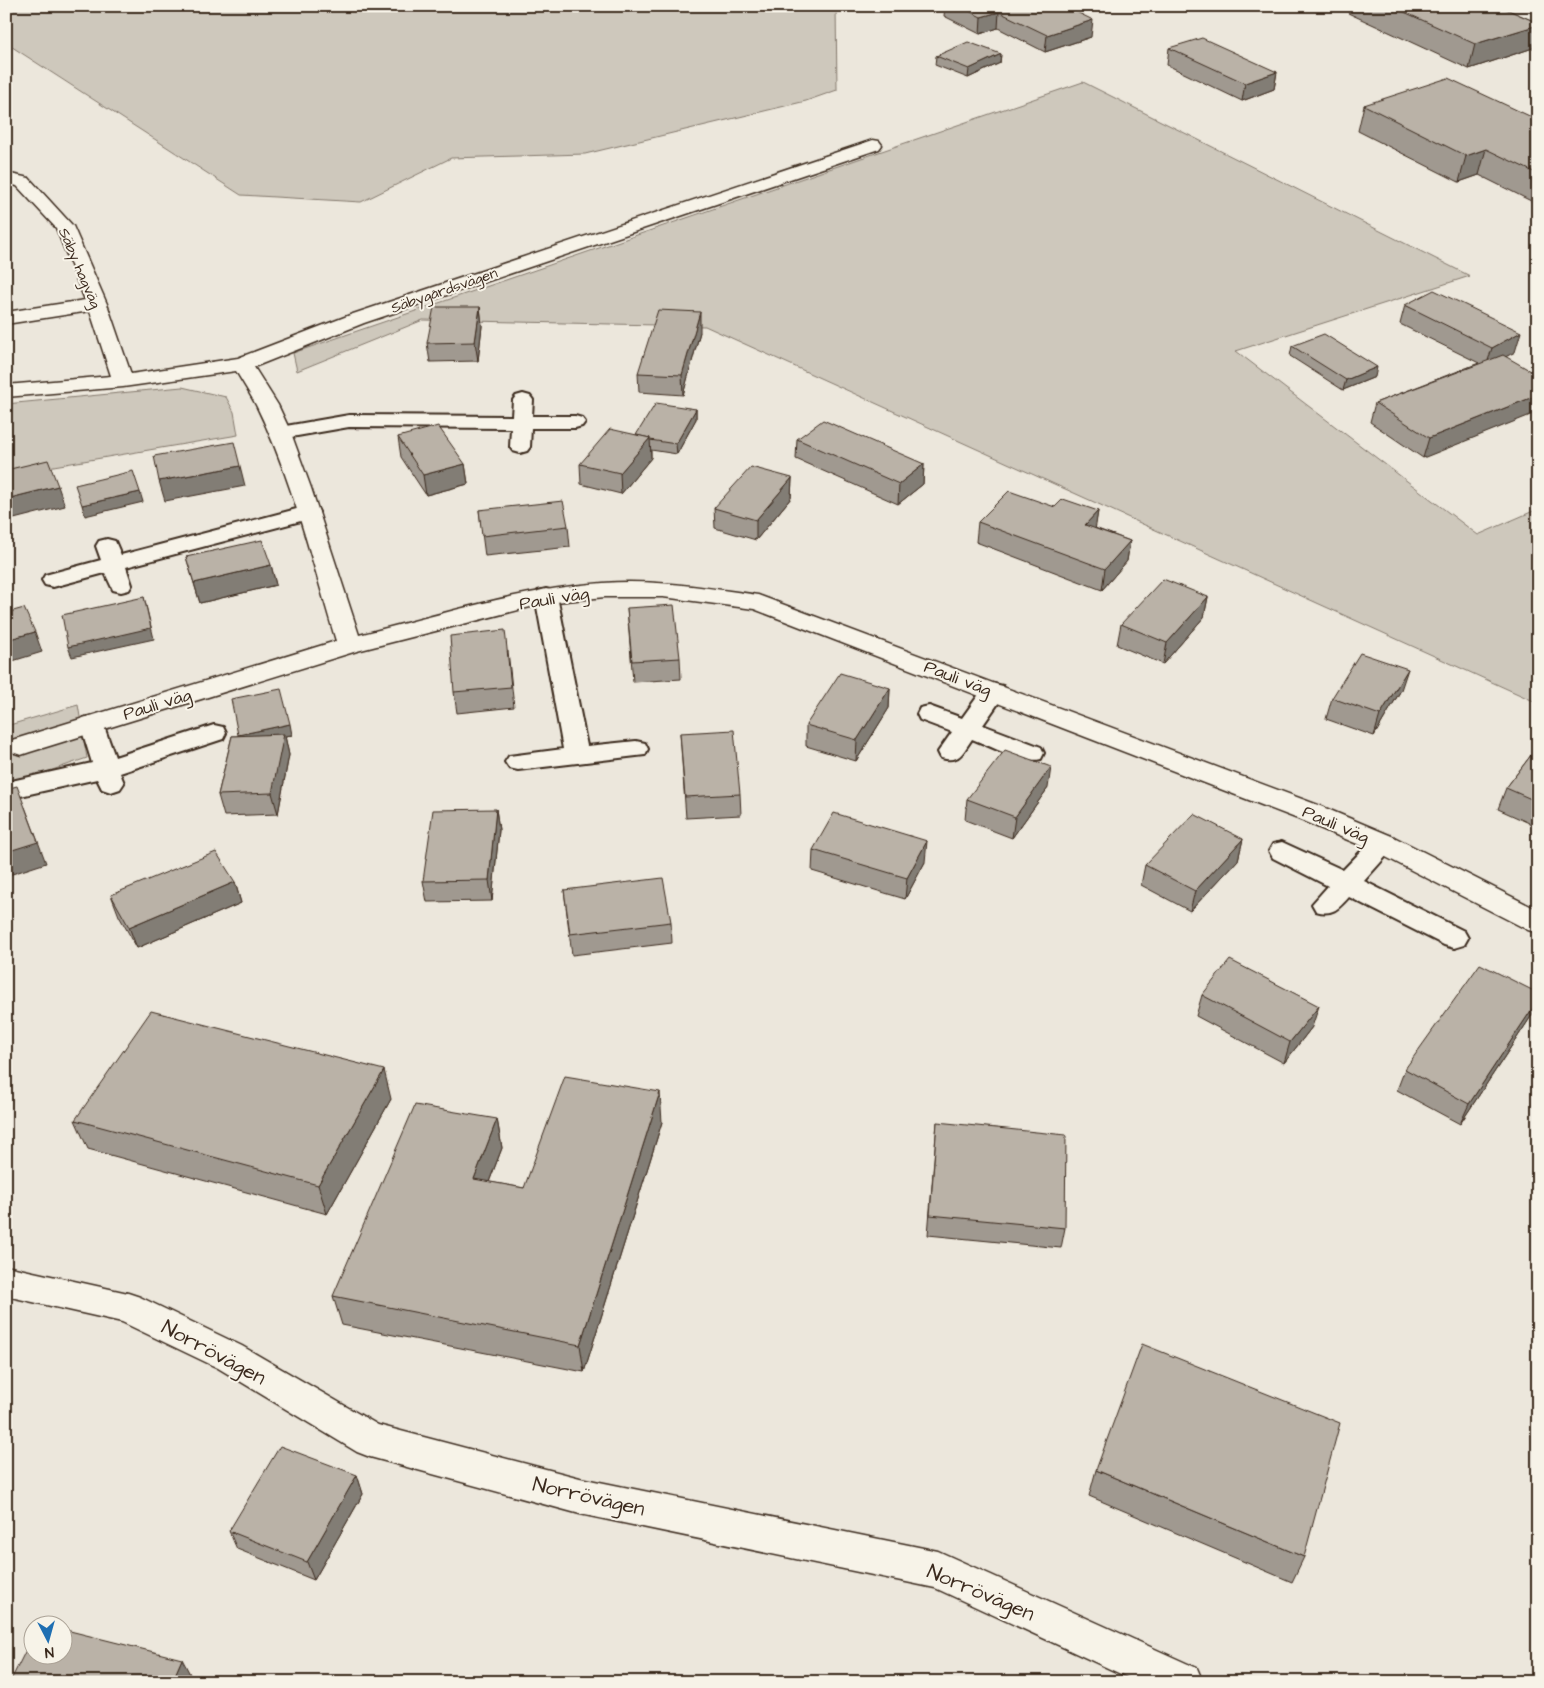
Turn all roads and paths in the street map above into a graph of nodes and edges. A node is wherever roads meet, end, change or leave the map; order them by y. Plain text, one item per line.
1 (873, 145) dead end
2 (6, 178) edge
3 (97, 304) junction
4 (6, 318) edge
5 (242, 364) junction
6 (123, 382) junction
7 (6, 391) edge
8 (523, 400) dead end
9 (522, 422) junction
10 (575, 422) dead end
11 (280, 433) junction
12 (520, 447) dead end
13 (308, 512) junction
14 (110, 555) junction
15 (53, 580) dead end
16 (121, 585) dead end
17 (546, 596) junction
18 (350, 645) junction
19 (994, 692) junction
20 (929, 714) dead end
21 (92, 724) junction
22 (967, 729) junction
23 (214, 733) dead end
24 (21, 746) dead end
25 (636, 749) dead end
26 (950, 752) dead end
27 (1032, 753) dead end
28 (577, 756) junction
29 (518, 762) dead end
30 (109, 776) junction
31 (16, 788) edge
32 (1384, 844) junction
33 (1282, 851) dead end
34 (1347, 883) junction
35 (1326, 904) dead end
36 (1538, 923) edge
37 (1454, 938) dead end
38 (6, 1281) edge
39 (1184, 1682) edge

1 - 5 street, Säbygårdsvägen
2 - 3 street, Säby hagväg
3 - 4 street
3 - 6 street, Säby hagväg
5 - 6 street, Säbygårdsvägen
5 - 11 street
6 - 7 street, Säbygårdsvägen
8 - 9 lane
9 - 10 lane
9 - 11 lane
9 - 12 lane
11 - 13 street
13 - 14 lane
13 - 18 street
14 - 15 lane
14 - 16 lane
17 - 18 street, Pauli väg
17 - 19 street, Pauli väg
17 - 28 lane
18 - 21 street, Pauli väg
19 - 22 lane
19 - 32 street, Pauli väg
20 - 22 lane
21 - 24 street, Pauli väg
21 - 30 lane
22 - 26 lane
22 - 27 lane
23 - 30 lane
25 - 28 lane
28 - 29 lane
30 - 31 lane
32 - 34 lane
32 - 36 street, Pauli väg
33 - 34 lane
34 - 35 lane
34 - 37 lane
38 - 39 street, Norrövägen

